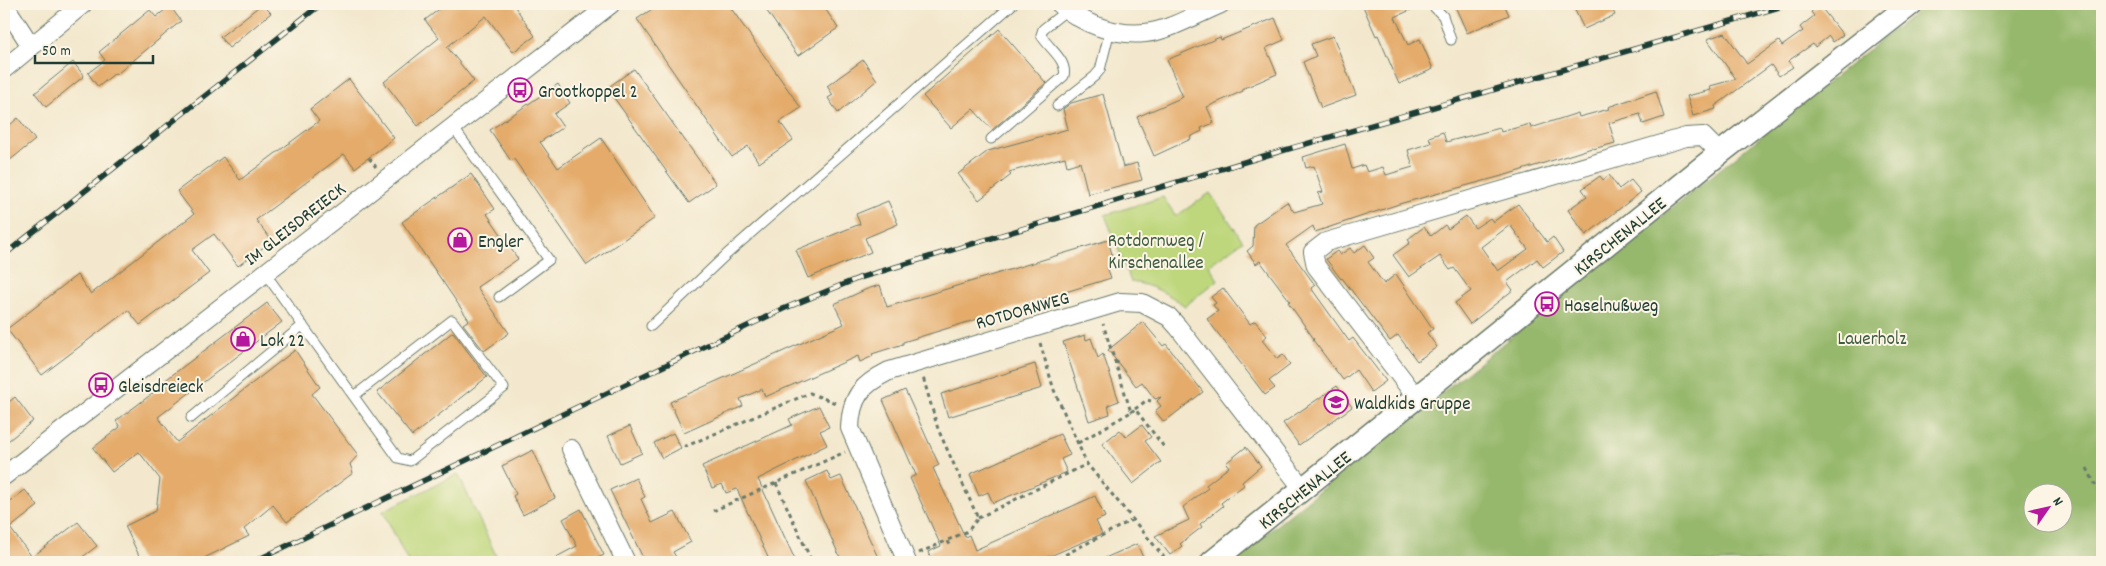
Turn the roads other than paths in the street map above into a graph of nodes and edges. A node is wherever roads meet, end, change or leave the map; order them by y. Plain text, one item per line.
1 (4, 4) edge
2 (83, 4) edge
3 (1013, 4) edge
4 (1221, 4) edge
5 (1431, 4) edge
6 (1911, 4) edge
7 (605, 6) edge
8 (1063, 7) edge
9 (1110, 30) junction
10 (1452, 40) dead end
11 (32, 46) junction
12 (4, 68) edge
13 (1057, 106) dead end
14 (453, 127) junction
15 (991, 139) dead end
16 (1720, 153) junction
17 (265, 273) junction
18 (499, 297) dead end
19 (303, 325) junction
20 (651, 326) dead end
21 (354, 396) junction
22 (1417, 398) junction
23 (191, 418) dead end
24 (571, 450) dead end
25 (4, 476) edge
26 (1303, 489) junction
27 (907, 560) edge
28 (626, 562) edge
29 (1212, 562) edge

1 - 11 street
2 - 11 street
3 - 20 lane
4 - 9 street
5 - 10 lane
6 - 16 street, KIRSCHENALLEE
7 - 14 street, IM GLEISDREIECK
8 - 9 street
8 - 15 lane
9 - 13 lane
11 - 12 street
14 - 17 street, IM GLEISDREIECK
14 - 18 lane
16 - 22 street, KIRSCHENALLEE
16 - 22 street
17 - 19 lane
17 - 25 street, IM GLEISDREIECK
19 - 21 lane
19 - 23 lane
21 - 21 lane
22 - 26 street, KIRSCHENALLEE
24 - 28 street
26 - 27 street, ROTDORNWEG
26 - 29 street, KIRSCHENALLEE

